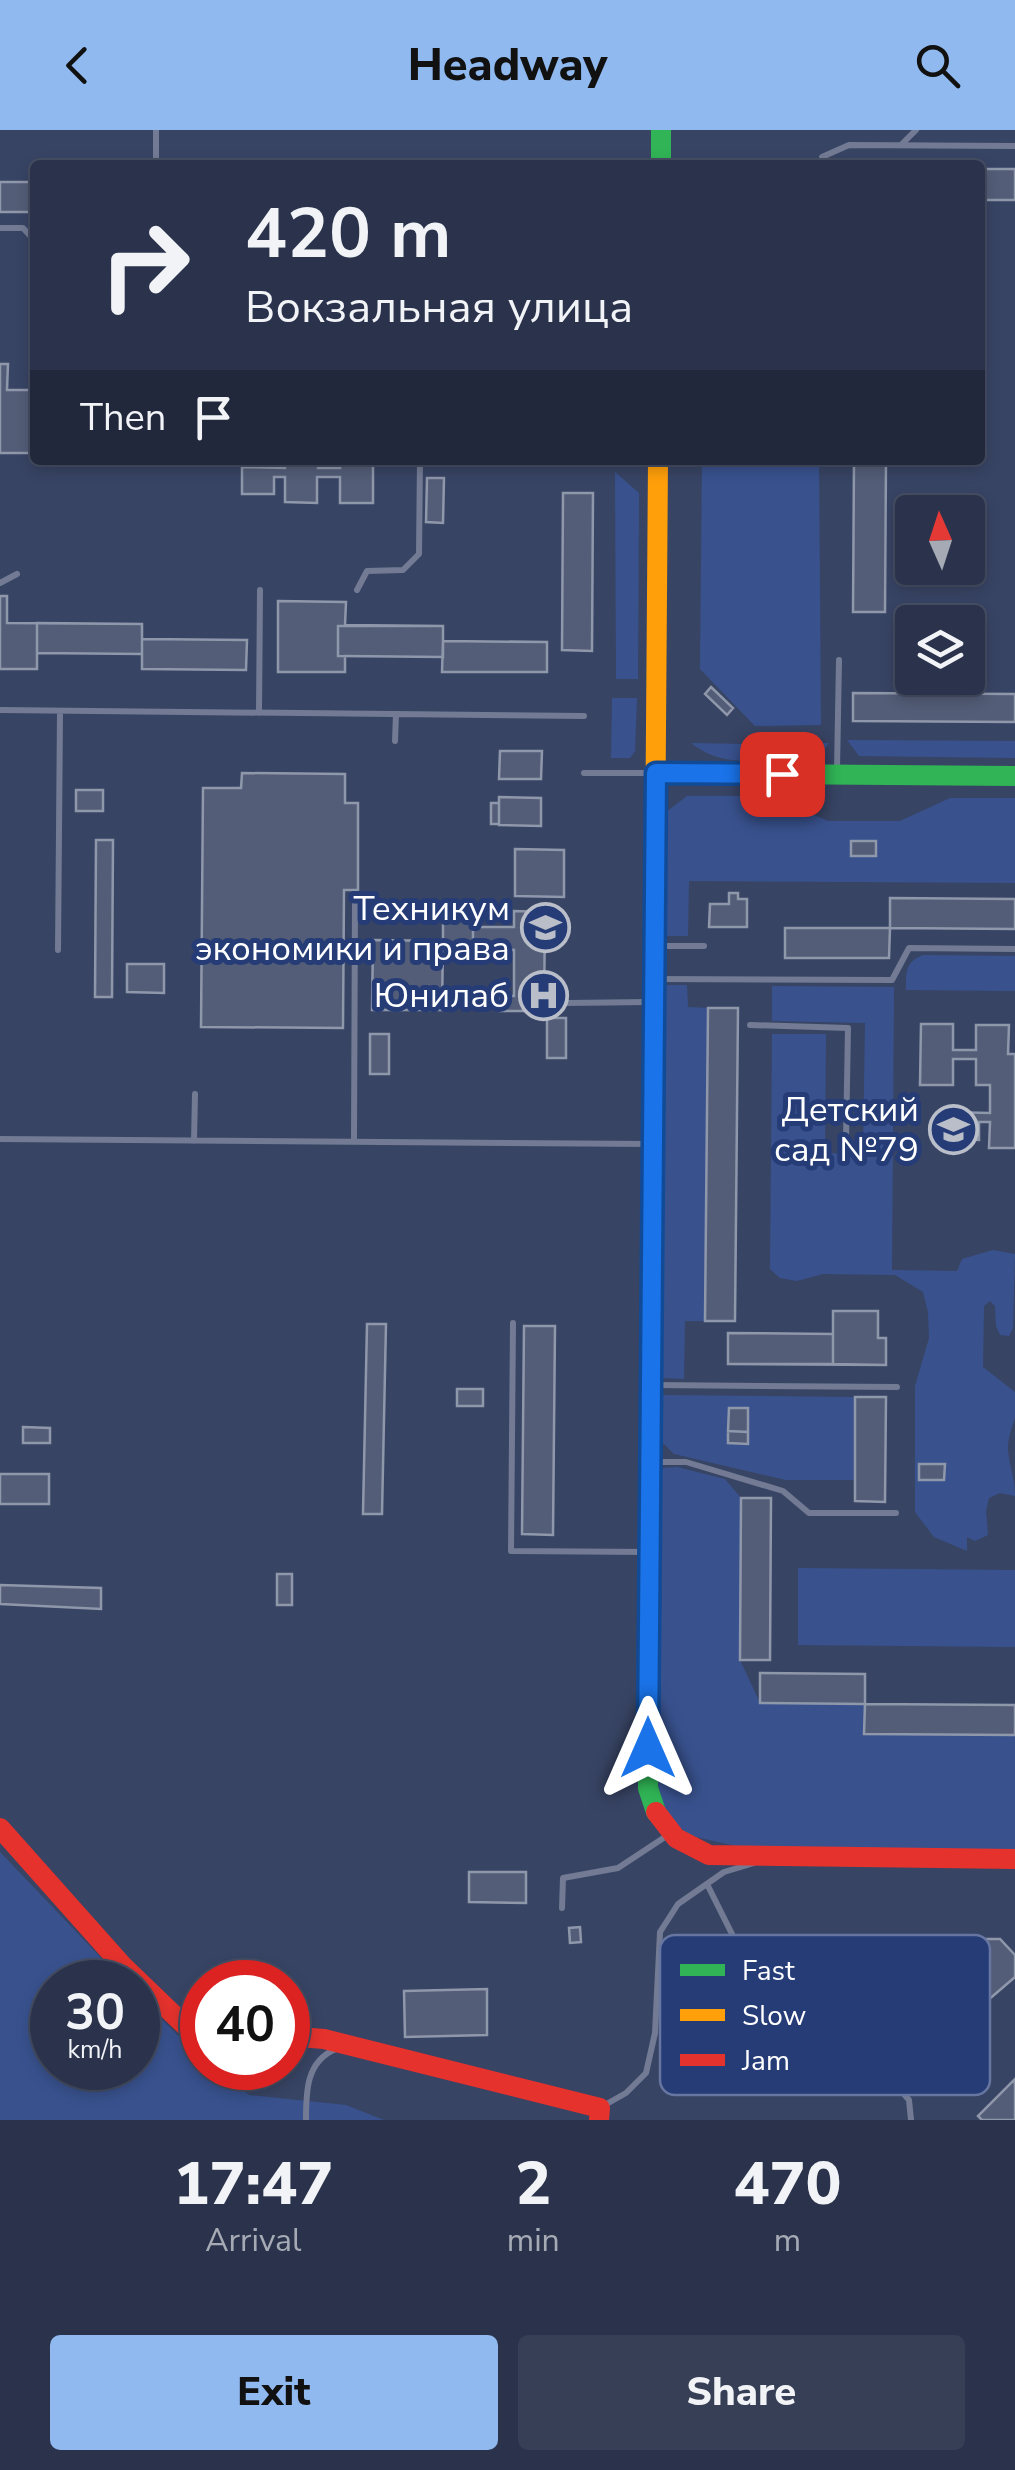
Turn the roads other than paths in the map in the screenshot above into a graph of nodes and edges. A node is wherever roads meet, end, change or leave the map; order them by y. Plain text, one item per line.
1 (156, 130) edge
2 (660, 130) edge
3 (916, 130) edge
4 (902, 145) junction
5 (1015, 146) edge
6 (156, 160) edge
7 (660, 160) edge
8 (822, 160) edge
9 (0, 228) edge
10 (30, 235) edge
11 (420, 465) edge
12 (658, 465) edge
13 (17, 574) dead end
14 (0, 583) edge
15 (260, 590) dead end
16 (357, 590) dead end
17 (840, 660) dead end
18 (0, 710) edge
19 (60, 712) junction
20 (260, 713) junction
21 (396, 714) junction
22 (584, 716) dead end
23 (396, 741) dead end
24 (584, 772) dead end
25 (656, 773) junction
26 (837, 775) junction
27 (1015, 776) edge
28 (356, 900) dead end
29 (654, 946) junction
30 (704, 946) dead end
31 (1015, 949) edge
32 (58, 950) dead end
33 (654, 978) junction
34 (568, 1002) dead end
35 (654, 1002) junction
36 (750, 1025) dead end
37 (195, 1094) dead end
38 (0, 1139) edge
39 (194, 1140) junction
40 (846, 1140) dead end
41 (354, 1142) junction
42 (653, 1144) junction
43 (513, 1324) dead end
44 (651, 1385) junction
45 (898, 1387) dead end
46 (650, 1462) junction
47 (896, 1513) dead end
48 (650, 1552) junction
49 (0, 1828) edge
50 (669, 1834) junction
51 (779, 1856) junction
52 (1015, 1859) edge
53 (707, 1884) junction
54 (562, 1908) dead end
55 (732, 1935) edge
56 (180, 2021) edge
57 (310, 2039) edge
58 (346, 2045) junction
59 (905, 2095) edge
60 (599, 2114) edge
61 (306, 2120) edge
62 (911, 2120) edge

1 - 6 lane
2 - 7 street
3 - 4 lane
4 - 5 lane
4 - 8 lane
9 - 10 lane
11 - 16 lane
12 - 25 street
13 - 14 lane
15 - 20 lane
17 - 26 lane
18 - 19 lane
19 - 20 lane
19 - 32 lane
20 - 21 lane
21 - 22 lane
21 - 23 lane
24 - 25 lane
25 - 26 street
25 - 29 street
26 - 27 street
28 - 41 lane
29 - 30 lane
29 - 33 street
31 - 33 lane
33 - 35 street
34 - 35 lane
35 - 42 street
36 - 40 lane
37 - 39 lane
38 - 39 lane
39 - 41 lane
41 - 42 lane
42 - 44 street
43 - 48 lane
44 - 45 lane
44 - 46 street
46 - 47 lane
46 - 48 street
48 - 50 street
49 - 56 street
50 - 51 street
50 - 54 lane
51 - 52 street
51 - 53 lane
53 - 55 lane
53 - 60 lane
57 - 58 street
58 - 60 street
58 - 61 lane
59 - 62 lane

